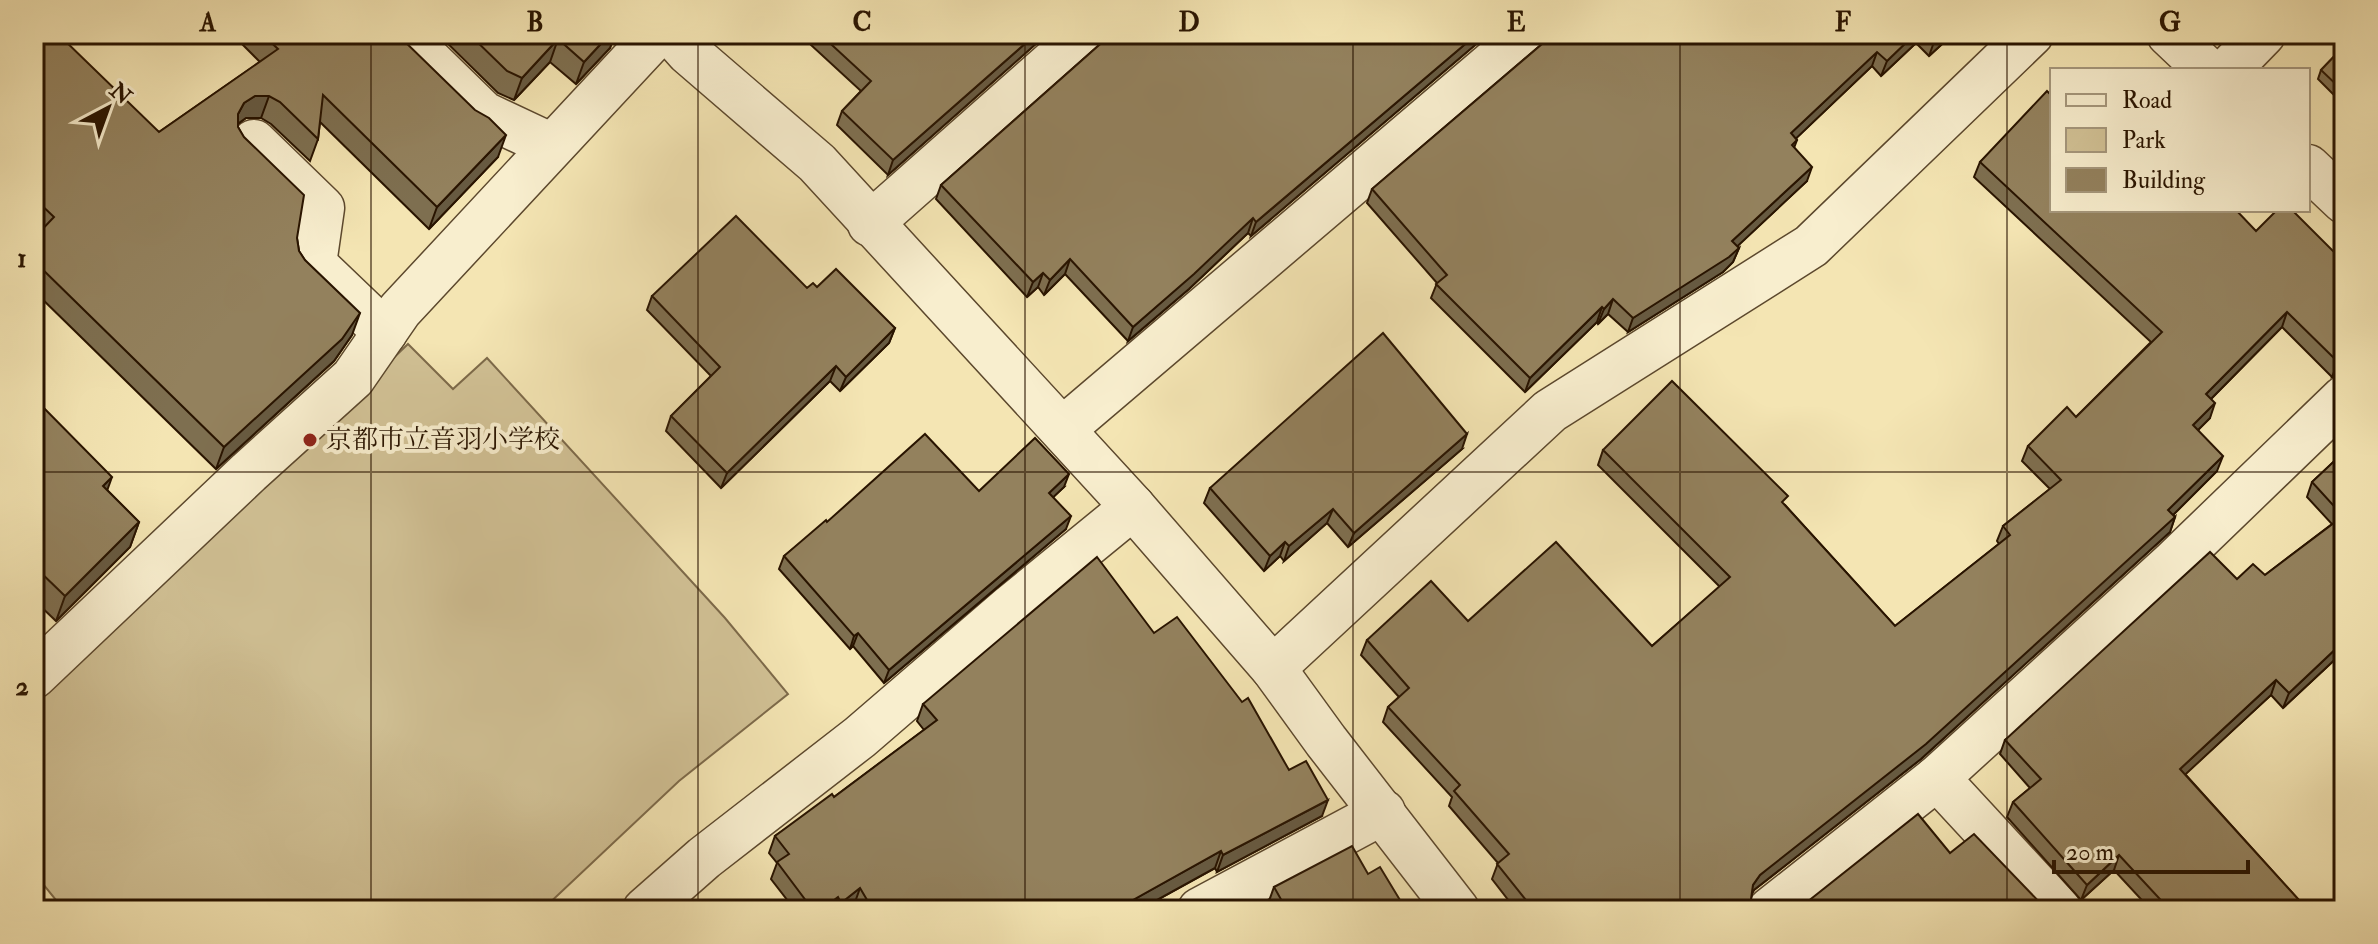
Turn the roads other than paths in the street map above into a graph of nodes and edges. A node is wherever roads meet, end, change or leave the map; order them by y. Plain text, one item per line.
1 (402, 34) edge
2 (1085, 34) edge
3 (1527, 34) edge
4 (2031, 34) edge
5 (2169, 34) edge
6 (2263, 34) edge
7 (681, 38) edge
8 (2205, 68) edge
9 (2230, 68) edge
10 (254, 142) edge
11 (552, 146) junction
12 (2310, 169) edge
13 (2344, 201) edge
14 (870, 224) junction
15 (385, 332) junction
16 (2344, 398) edge
17 (1063, 429) junction
18 (1133, 507) junction
19 (1273, 668) junction
20 (34, 676) edge
21 (1937, 778) junction
22 (1383, 812) junction
23 (645, 910) edge
24 (1200, 910) edge
25 (1457, 910) edge
26 (1770, 910) edge
27 (2059, 910) edge

1 - 11 street
2 - 14 street
3 - 17 street
4 - 19 street
5 - 8 street
6 - 9 street
7 - 11 street
7 - 14 street
10 - 15 street
11 - 15 street
12 - 13 street
14 - 17 street
15 - 20 street
16 - 21 street
17 - 18 street
18 - 19 street
18 - 23 street
19 - 22 street
21 - 26 street
21 - 27 street
22 - 24 street
22 - 25 street

